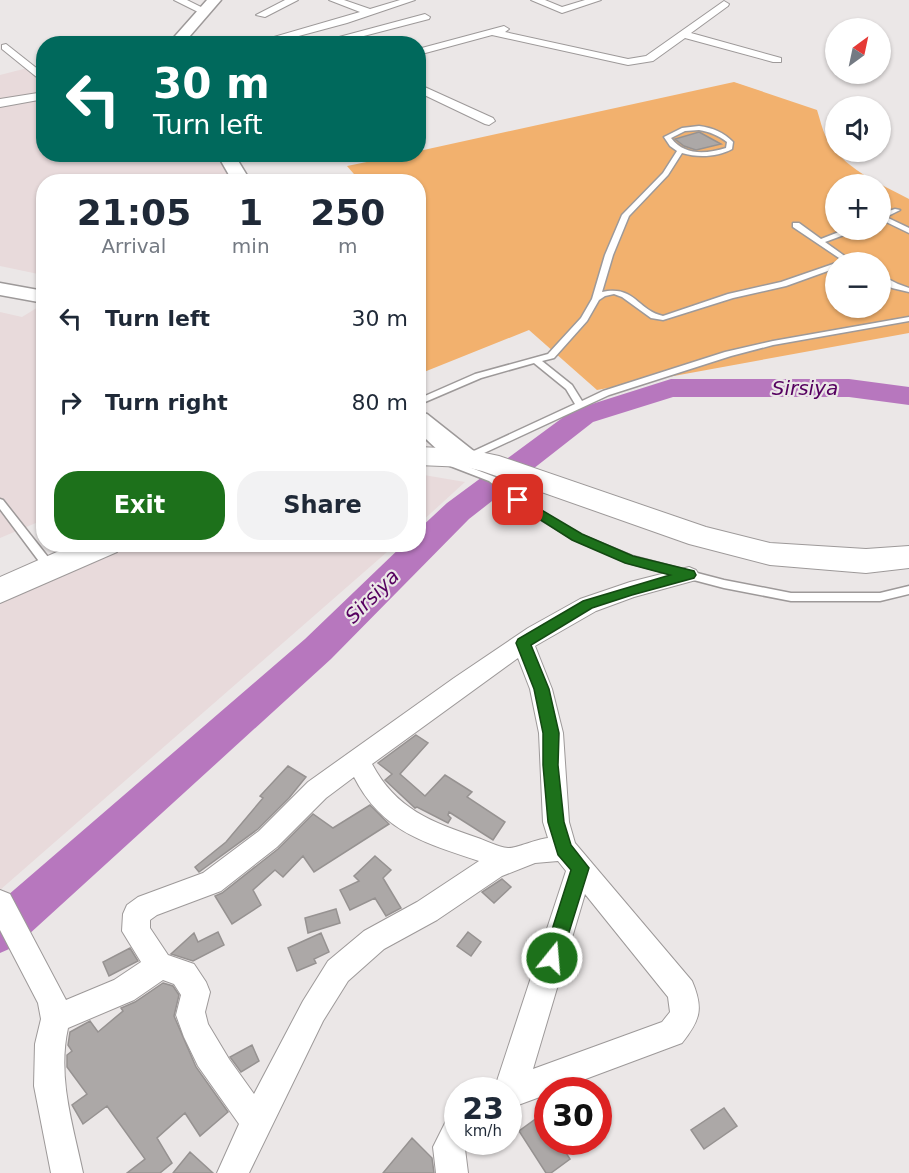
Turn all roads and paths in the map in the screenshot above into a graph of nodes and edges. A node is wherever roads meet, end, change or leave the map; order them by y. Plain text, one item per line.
1 (179, 0) edge
2 (214, 0) edge
3 (293, 0) edge
4 (334, 0) edge
5 (410, 0) edge
6 (536, 0) edge
7 (596, 0) edge
8 (710, 0) edge
9 (727, 2) edge
10 (204, 11) junction
11 (372, 13) junction
12 (261, 15) dead end
13 (425, 17) dead end
14 (516, 26) dead end
15 (491, 33) junction
16 (682, 34) junction
17 (182, 36) edge
18 (285, 36) edge
19 (350, 36) edge
20 (6, 47) dead end
21 (426, 50) edge
22 (777, 60) dead end
23 (36, 73) edge
24 (426, 91) edge
25 (36, 96) edge
26 (439, 97) junction
27 (426, 100) edge
28 (0, 103) edge
29 (489, 121) dead end
30 (681, 150) junction
31 (897, 210) dead end
32 (891, 213) edge
33 (891, 222) edge
34 (796, 225) dead end
35 (909, 231) edge
36 (825, 240) edge
37 (819, 242) junction
38 (834, 252) edge
39 (825, 270) edge
40 (891, 284) edge
41 (0, 289) edge
42 (909, 290) edge
43 (36, 296) edge
44 (596, 299) junction
45 (909, 319) edge
46 (537, 361) junction
47 (426, 399) edge
48 (579, 404) junction
49 (426, 425) edge
50 (426, 455) edge
51 (482, 467) junction
52 (0, 502) edge
53 (36, 549) edge
54 (38, 552) edge
55 (89, 552) edge
56 (909, 557) edge
57 (52, 570) junction
58 (689, 575) junction
59 (909, 590) edge
60 (0, 591) edge
61 (523, 643) junction
62 (358, 762) junction
63 (572, 859) junction
64 (508, 860) junction
65 (0, 903) edge
66 (159, 965) junction
67 (54, 1010) junction
68 (513, 1077) edge
69 (522, 1088) edge
70 (256, 1122) junction
71 (450, 1155) edge
72 (67, 1173) edge
73 (233, 1173) edge
74 (452, 1173) edge

1 - 10 street
2 - 10 street
3 - 12 street
4 - 11 street
5 - 11 street
6 - 7 street
8 - 9 street
9 - 16 street
10 - 17 street
11 - 18 street
13 - 19 street
14 - 15 street
15 - 16 street
15 - 21 street
16 - 22 street
20 - 23 street
24 - 26 street
25 - 28 street
26 - 27 street
26 - 29 street
30 - 30 lane
30 - 44 lane
31 - 32 lane
33 - 35 lane
34 - 37 lane
36 - 37 lane
37 - 38 lane
39 - 44 lane
40 - 42 lane
41 - 43 street
44 - 46 lane
45 - 48 lane
46 - 47 lane
46 - 48 lane
48 - 51 lane
49 - 51 street
50 - 51 main road
51 - 56 main road
51 - 58 lane
52 - 53 lane
54 - 57 lane
55 - 57 main road
57 - 60 main road
58 - 59 lane
58 - 61 street
61 - 62 street
61 - 63 street
62 - 64 street
62 - 66 street
63 - 64 street
63 - 68 street
63 - 69 street
64 - 70 street
65 - 67 street
66 - 67 street
66 - 70 street
67 - 72 street
70 - 73 street
71 - 74 street

